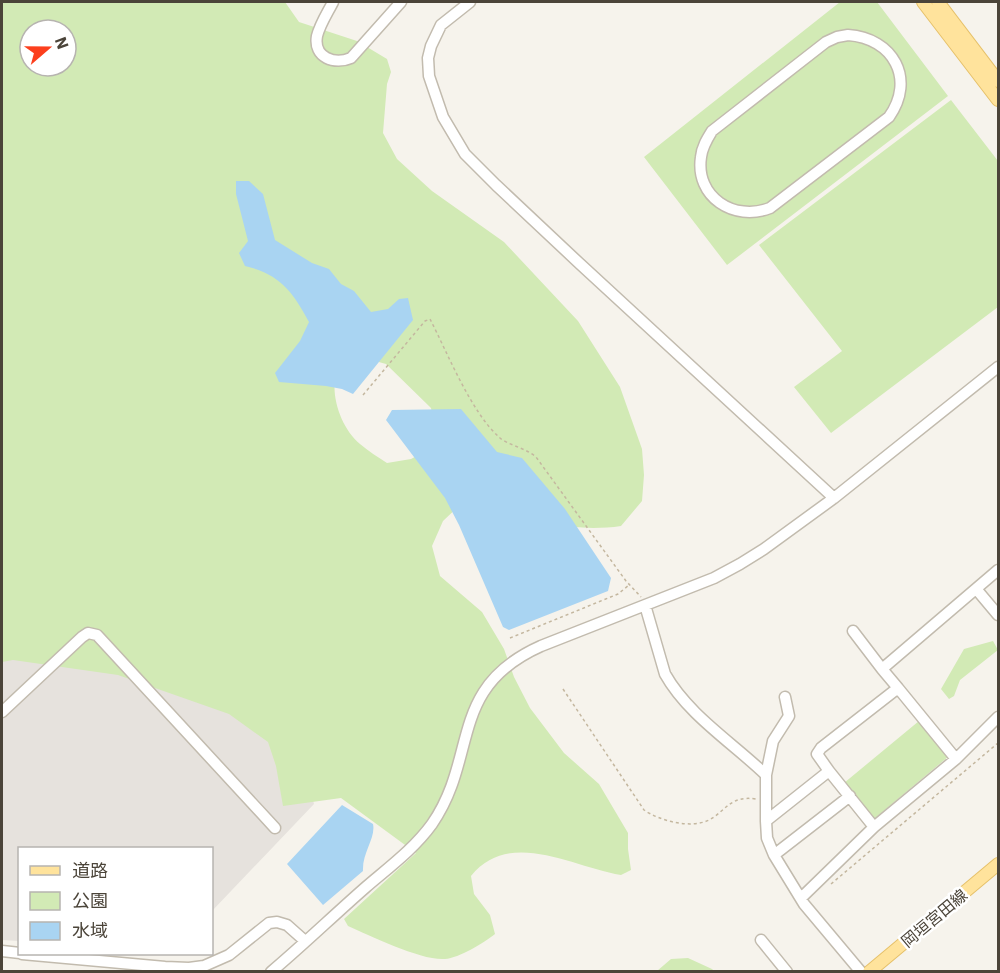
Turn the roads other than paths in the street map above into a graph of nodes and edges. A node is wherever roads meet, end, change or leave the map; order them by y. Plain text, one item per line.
1 (333, 2) edge
2 (401, 2) edge
3 (470, 2) edge
4 (923, 2) edge
5 (938, 2) edge
6 (890, 54) joint
7 (999, 81) edge
8 (999, 100) edge
9 (999, 367) edge
10 (834, 498) junction
11 (999, 570) edge
12 (977, 590) junction
13 (645, 605) junction
14 (999, 615) edge
15 (853, 631) dead end
16 (882, 669) junction
17 (898, 688) junction
18 (785, 697) dead end
19 (2, 712) edge
20 (999, 717) edge
21 (956, 759) junction
22 (829, 771) junction
23 (766, 775) junction
24 (850, 796) junction
25 (766, 821) junction
26 (874, 827) junction
27 (274, 828) dead end
28 (774, 855) junction
29 (999, 864) edge
30 (801, 898) junction
31 (761, 940) dead end
32 (305, 941) junction
33 (2, 951) edge
34 (18, 953) edge
35 (40, 955) edge
36 (271, 972) edge
37 (787, 972) edge
38 (861, 972) edge
39 (869, 972) edge

1 - 2 street
3 - 10 street
4 - 8 main road
5 - 7 main road
6 - 6 street
9 - 10 street
10 - 13 street
11 - 12 street
12 - 14 street
12 - 16 street
13 - 23 street
13 - 32 street
15 - 16 street
16 - 17 street
17 - 21 street
17 - 22 street
18 - 23 street
19 - 27 street
20 - 21 street
21 - 26 street
22 - 24 street
22 - 25 street
23 - 25 street
24 - 26 street
24 - 28 street
25 - 28 street
26 - 30 street
28 - 30 street
29 - 39 main road, 岡垣宮田線
30 - 38 street
31 - 37 street
32 - 35 street
32 - 36 street
33 - 34 street

